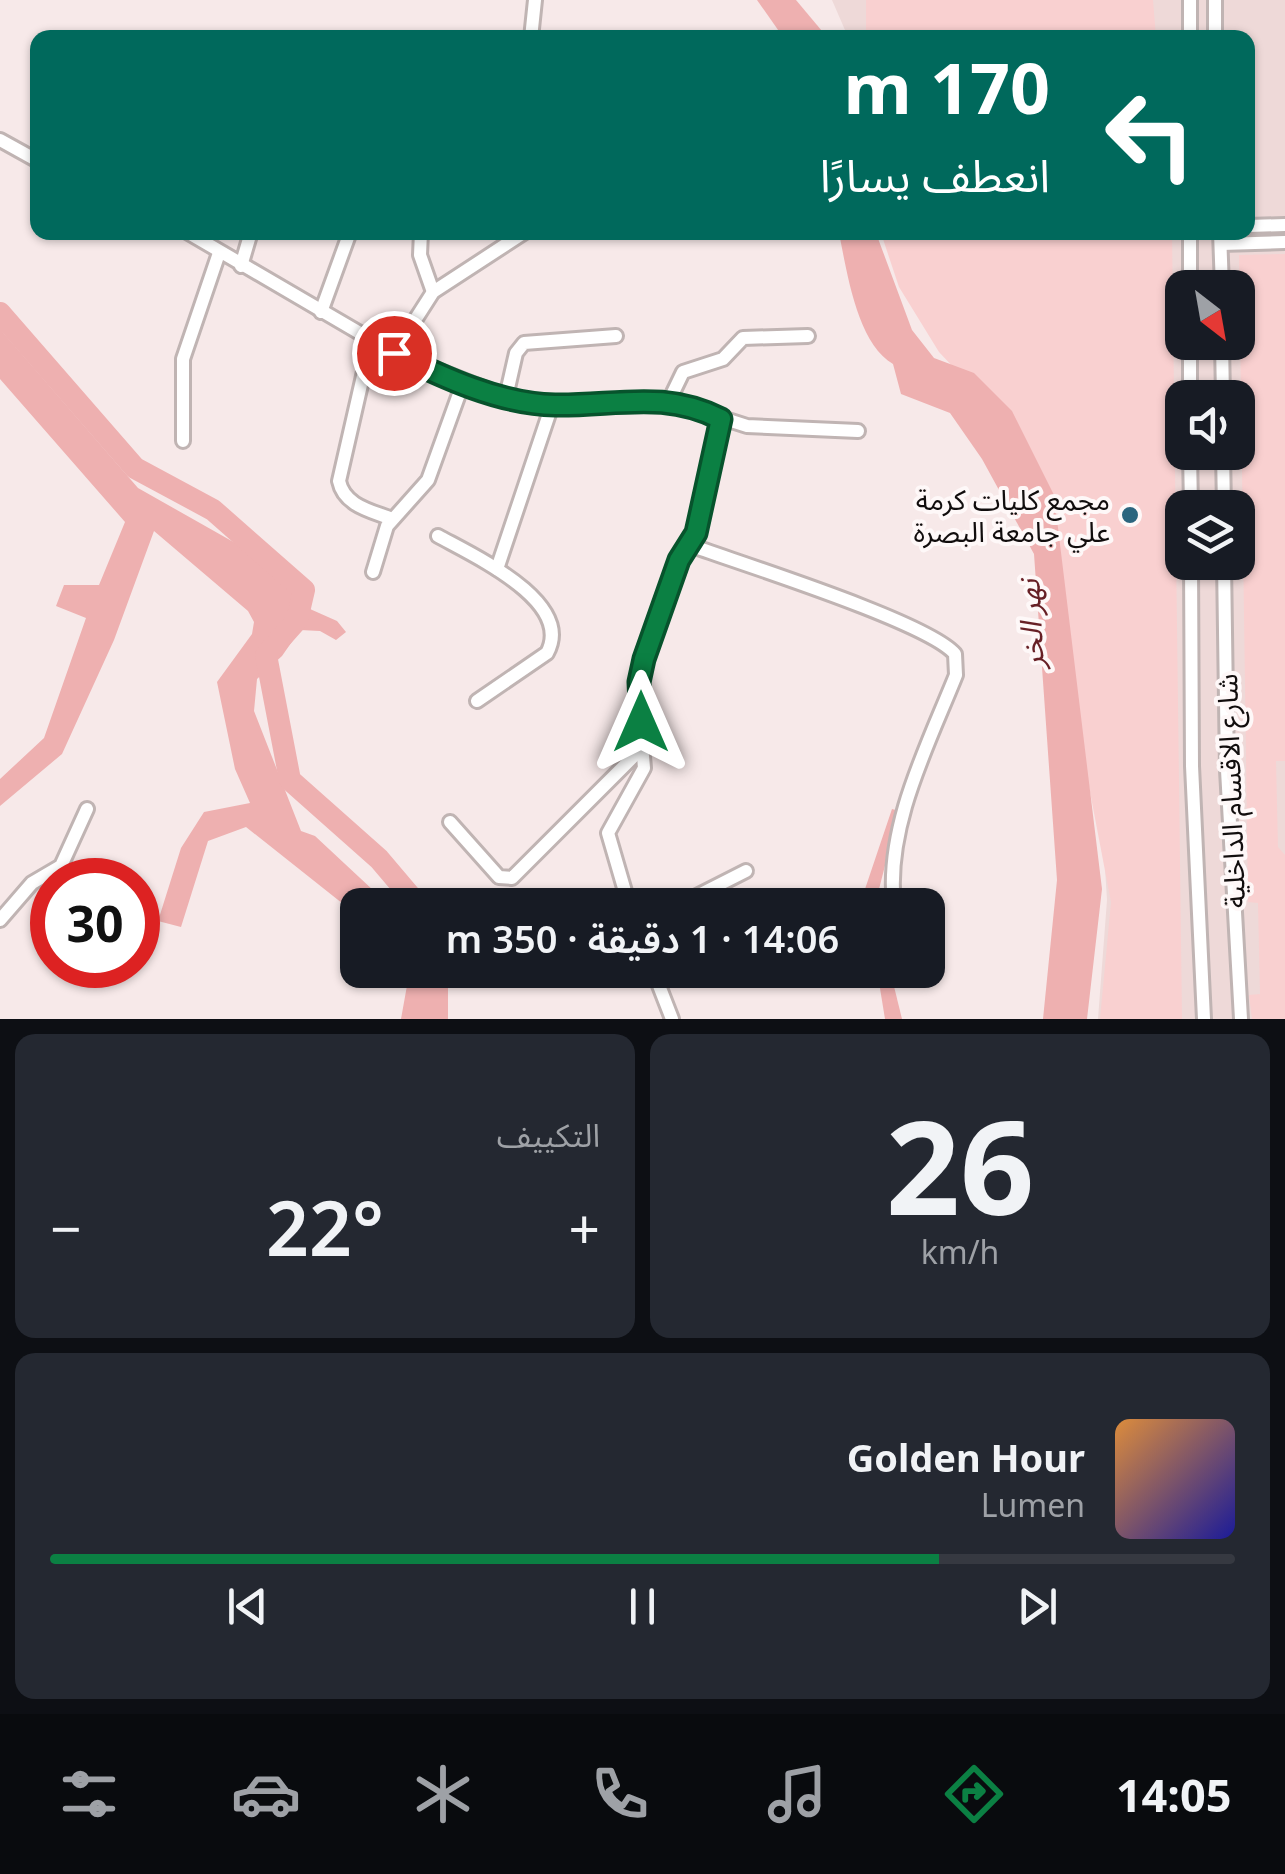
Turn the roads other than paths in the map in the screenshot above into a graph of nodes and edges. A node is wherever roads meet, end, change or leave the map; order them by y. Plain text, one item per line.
1 (535, 0) edge
2 (1190, 0) edge
3 (1214, 0) edge
4 (532, 30) edge
5 (1190, 30) edge
6 (1216, 30) edge
7 (0, 140) edge
8 (30, 157) edge
9 (1285, 225) edge
10 (1255, 226) edge
11 (200, 240) edge
12 (249, 240) edge
13 (347, 240) edge
14 (421, 240) edge
15 (513, 240) edge
16 (1190, 240) edge
17 (1221, 240) edge
18 (1253, 240) edge
19 (1285, 242) edge
20 (220, 253) junction
21 (241, 266) junction
22 (1190, 270) edge
23 (1222, 270) edge
24 (433, 292) junction
25 (321, 312) junction
26 (616, 336) dead end
27 (808, 336) dead end
28 (371, 340) junction
29 (394, 353) junction
30 (463, 383) junction
31 (506, 396) junction
32 (670, 400) junction
33 (552, 405) junction
34 (721, 419) junction
35 (858, 431) dead end
36 (183, 442) dead end
37 (392, 519) junction
38 (438, 536) dead end
39 (690, 546) junction
40 (497, 569) junction
41 (373, 572) dead end
42 (1191, 580) edge
43 (1224, 580) edge
44 (477, 700) dead end
45 (644, 746) junction
46 (88, 809) dead end
47 (450, 822) dead end
48 (746, 871) dead end
49 (625, 888) edge
50 (713, 888) edge
51 (894, 888) edge
52 (0, 920) edge
53 (660, 988) edge
54 (672, 1019) edge
55 (1204, 1019) edge
56 (1241, 1019) edge

1 - 4 street
2 - 5 street
3 - 6 street
7 - 8 street
9 - 10 street
11 - 20 street
12 - 21 street
13 - 25 street
14 - 24 street
15 - 24 street
16 - 22 street
17 - 23 street
18 - 19 street
20 - 21 street
20 - 36 street
21 - 25 street
24 - 29 street
25 - 28 street
26 - 31 street
27 - 32 street
28 - 29 street
28 - 37 street
29 - 30 street
30 - 31 street
30 - 37 street
31 - 33 street
32 - 33 street
32 - 34 street
33 - 40 street
34 - 35 street
34 - 39 street
37 - 41 street
38 - 40 street
39 - 45 street
39 - 51 street
40 - 44 street
42 - 55 street, شارع الاقسام الداخلية
43 - 56 street, شارع الاقسام الداخلية
45 - 47 street
45 - 49 street
46 - 52 street
48 - 50 street
53 - 54 street

